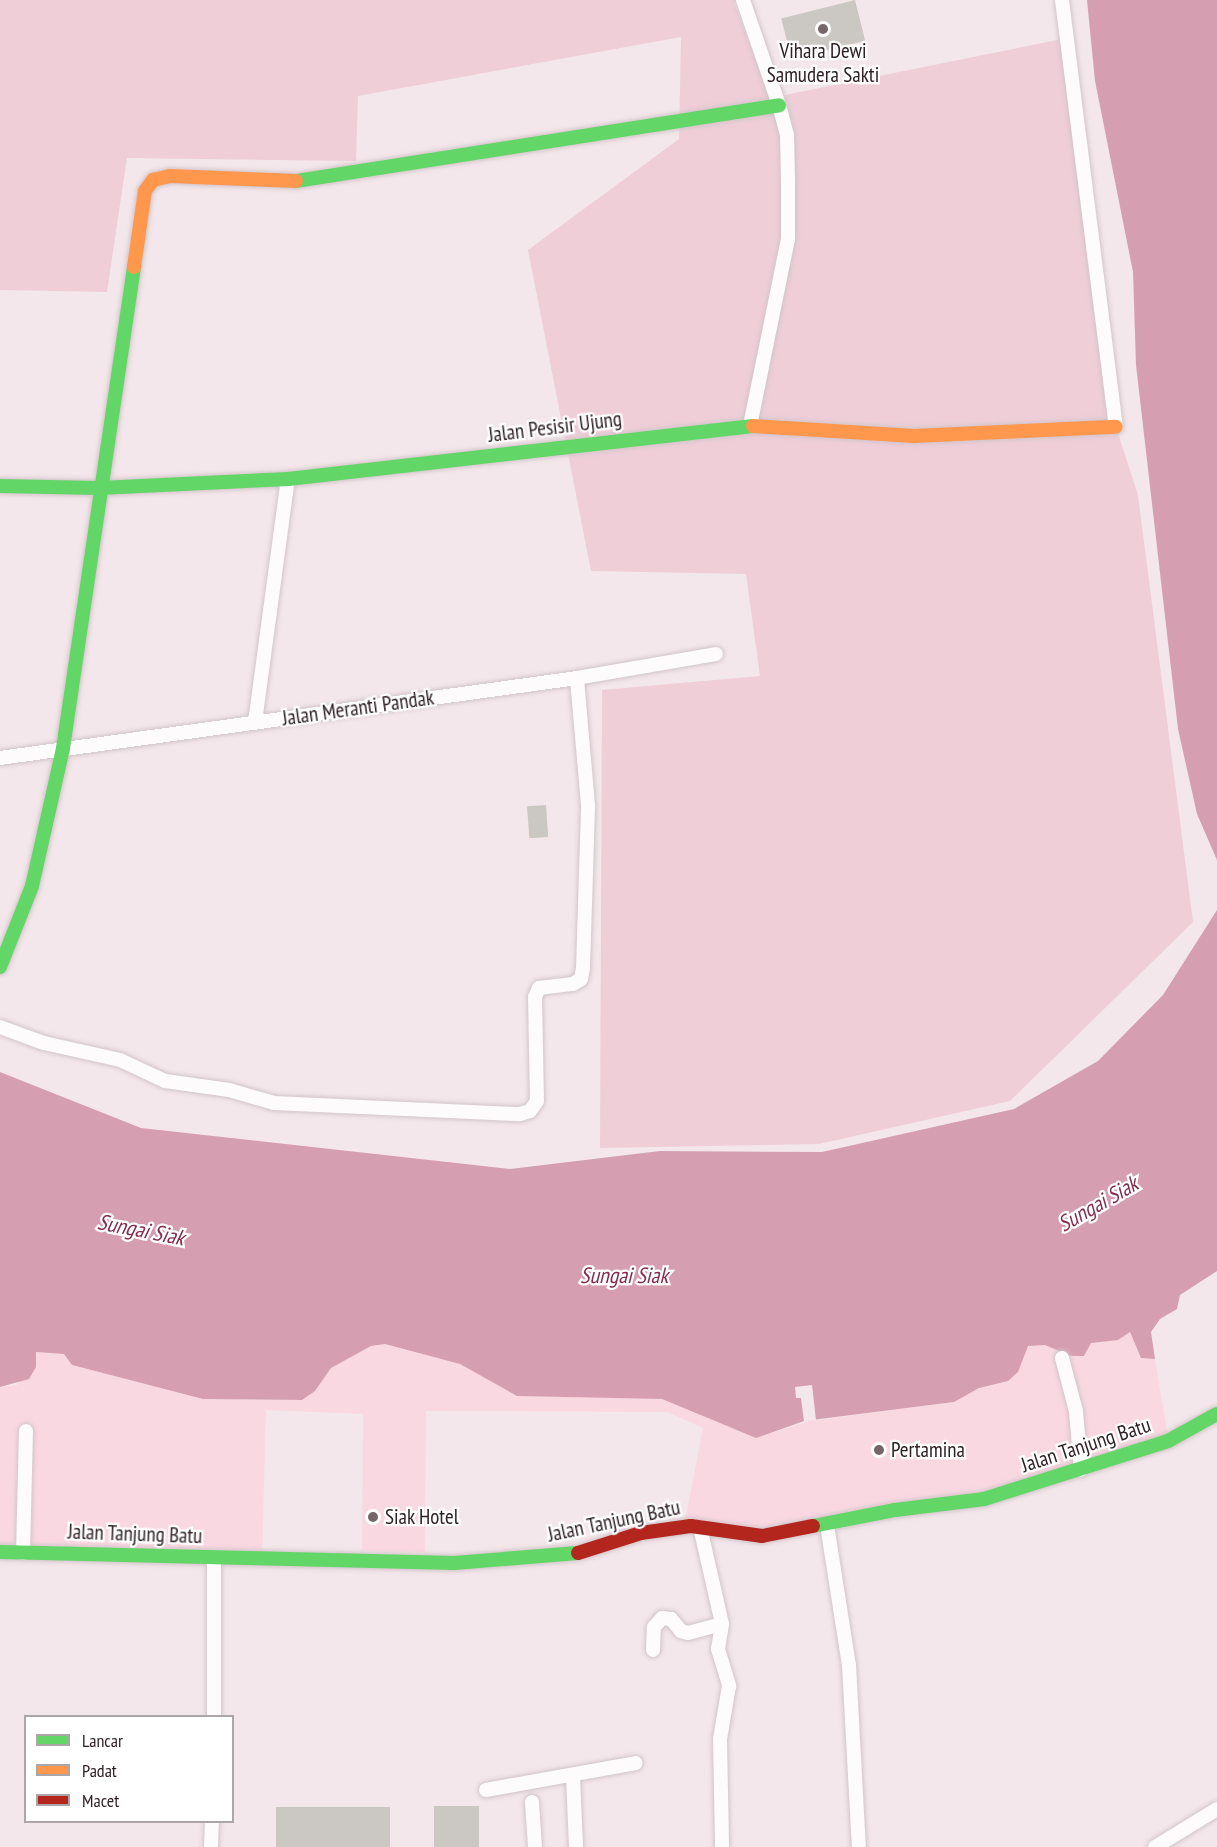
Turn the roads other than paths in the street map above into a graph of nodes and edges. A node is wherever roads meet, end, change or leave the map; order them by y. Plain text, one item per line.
1 (743, 0) edge
2 (1062, 0) edge
3 (779, 105) junction
4 (750, 426) junction
5 (288, 480) junction
6 (0, 486) edge
7 (99, 488) junction
8 (716, 654) dead end
9 (577, 678) junction
10 (255, 722) junction
11 (63, 748) junction
12 (0, 758) edge
13 (0, 967) edge
14 (0, 1027) edge
15 (1062, 1358) dead end
16 (1217, 1414) edge
17 (26, 1431) dead end
18 (1081, 1470) junction
19 (827, 1525) junction
20 (700, 1527) junction
21 (0, 1552) edge
22 (23, 1552) junction
23 (213, 1558) junction
24 (722, 1624) junction
25 (653, 1650) dead end
26 (213, 1715) edge
27 (636, 1763) dead end
28 (573, 1777) junction
29 (486, 1790) dead end
30 (532, 1802) dead end
31 (1217, 1809) edge
32 (212, 1823) edge
33 (1160, 1846) edge
34 (211, 1847) edge
35 (535, 1847) edge
36 (576, 1847) edge
37 (722, 1847) edge
38 (859, 1847) edge

1 - 3 street
2 - 4 street, Jalan Pesisir Ujung
3 - 4 street
3 - 7 street
4 - 5 street, Jalan Pesisir Ujung
5 - 7 street, Jalan Pesisir Ujung
5 - 10 street
6 - 7 street, Jalan Pesisir Ujung
7 - 11 street
8 - 9 street, Jalan Meranti Pandak
9 - 10 street, Jalan Meranti Pandak
9 - 14 street
10 - 11 street, Jalan Meranti Pandak
11 - 12 street, Jalan Meranti Pandak
11 - 13 street
15 - 18 street
16 - 18 street, Jalan Tanjung Batu
17 - 22 street
18 - 19 street, Jalan Tanjung Batu
19 - 20 street, Jalan Tanjung Batu
19 - 38 street
20 - 23 street, Jalan Tanjung Batu
20 - 24 street
21 - 22 street, Jalan Tanjung Batu
22 - 23 street, Jalan Tanjung Batu
23 - 26 street
24 - 25 street
24 - 37 street
27 - 28 street
28 - 29 street
28 - 36 street
30 - 35 street
31 - 33 street
32 - 34 street

